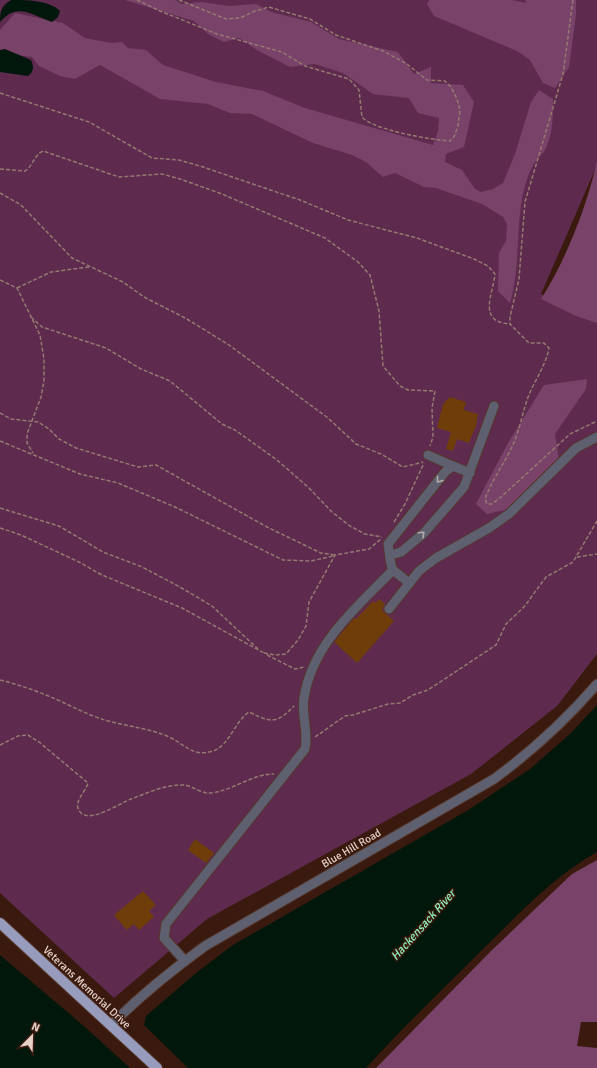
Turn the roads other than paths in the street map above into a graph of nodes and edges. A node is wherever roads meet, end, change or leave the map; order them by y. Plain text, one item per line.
1 (494, 406) dead end
2 (597, 437) edge
3 (428, 455) road end
4 (453, 466) junction
5 (470, 473) junction
6 (391, 555) junction
7 (392, 570) junction
8 (408, 582) junction
9 (388, 609) dead end
10 (597, 684) edge
11 (0, 923) edge
12 (184, 961) junction
13 (111, 1025) junction
14 (157, 1068) edge

1 - 5 street
2 - 8 street
3 - 4 street
4 - 5 street
4 -> 6 street
6 -> 5 street
6 - 7 street
7 - 8 street
7 - 12 street
8 - 9 street
10 - 12 street, Blue Hill Road
11 - 13 main road, Veterans Memorial Drive
12 - 13 street, Blue Hill Road
13 - 14 main road, Veterans Memorial Drive

